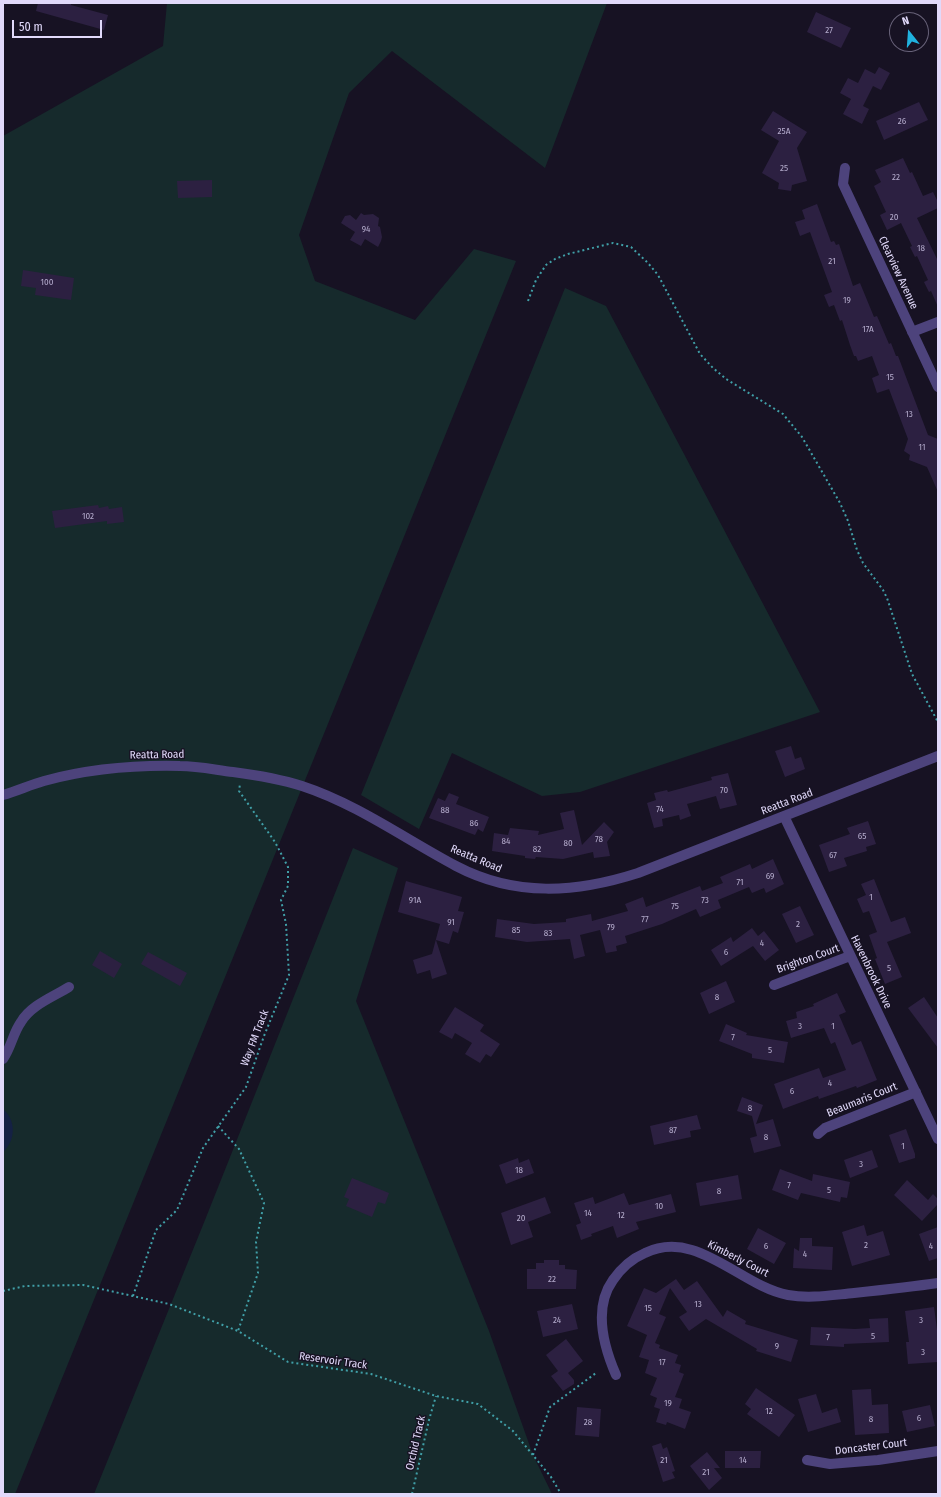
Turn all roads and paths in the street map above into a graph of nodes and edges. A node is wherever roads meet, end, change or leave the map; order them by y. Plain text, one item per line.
1 (845, 168) dead end
2 (528, 301) dead end
3 (938, 322) edge
4 (912, 332) junction
5 (938, 387) edge
6 (938, 722) edge
7 (938, 756) edge
8 (241, 773) junction
9 (3, 795) edge
10 (784, 816) junction
11 (850, 956) junction
12 (774, 985) dead end
13 (69, 987) dead end
14 (3, 1059) edge
15 (916, 1092) junction
16 (218, 1126) junction
17 (818, 1134) dead end
18 (938, 1139) edge
19 (938, 1283) edge
20 (3, 1291) edge
21 (133, 1296) junction
22 (238, 1331) junction
23 (596, 1373) dead end
24 (616, 1375) dead end
25 (436, 1396) junction
26 (938, 1451) edge
27 (533, 1455) junction
28 (807, 1460) dead end
29 (412, 1494) edge
30 (561, 1494) edge

1 - 4 street, Clearview Avenue
2 - 6 path
3 - 4 street
4 - 5 street, Clearview Avenue
7 - 10 street, Reatta Road
8 - 9 street, Reatta Road
8 - 10 street, Reatta Road
8 - 16 path, Way FM Track
10 - 11 street, Havenbrook Drive
11 - 12 street, Brighton Court
11 - 15 street, Havenbrook Drive
13 - 14 street
15 - 17 street, Beaumaris Court
15 - 18 street, Havenbrook Drive
16 - 21 path, Way FM Track
16 - 22 path
19 - 24 street, Kimberly Court
20 - 21 path, Reservoir Track
21 - 22 path, Reservoir Track
22 - 25 path, Reservoir Track
23 - 27 path
25 - 27 path, Reservoir Track
25 - 29 path, Orchid Track
26 - 28 street, Doncaster Court
27 - 30 path, Reservoir Track

